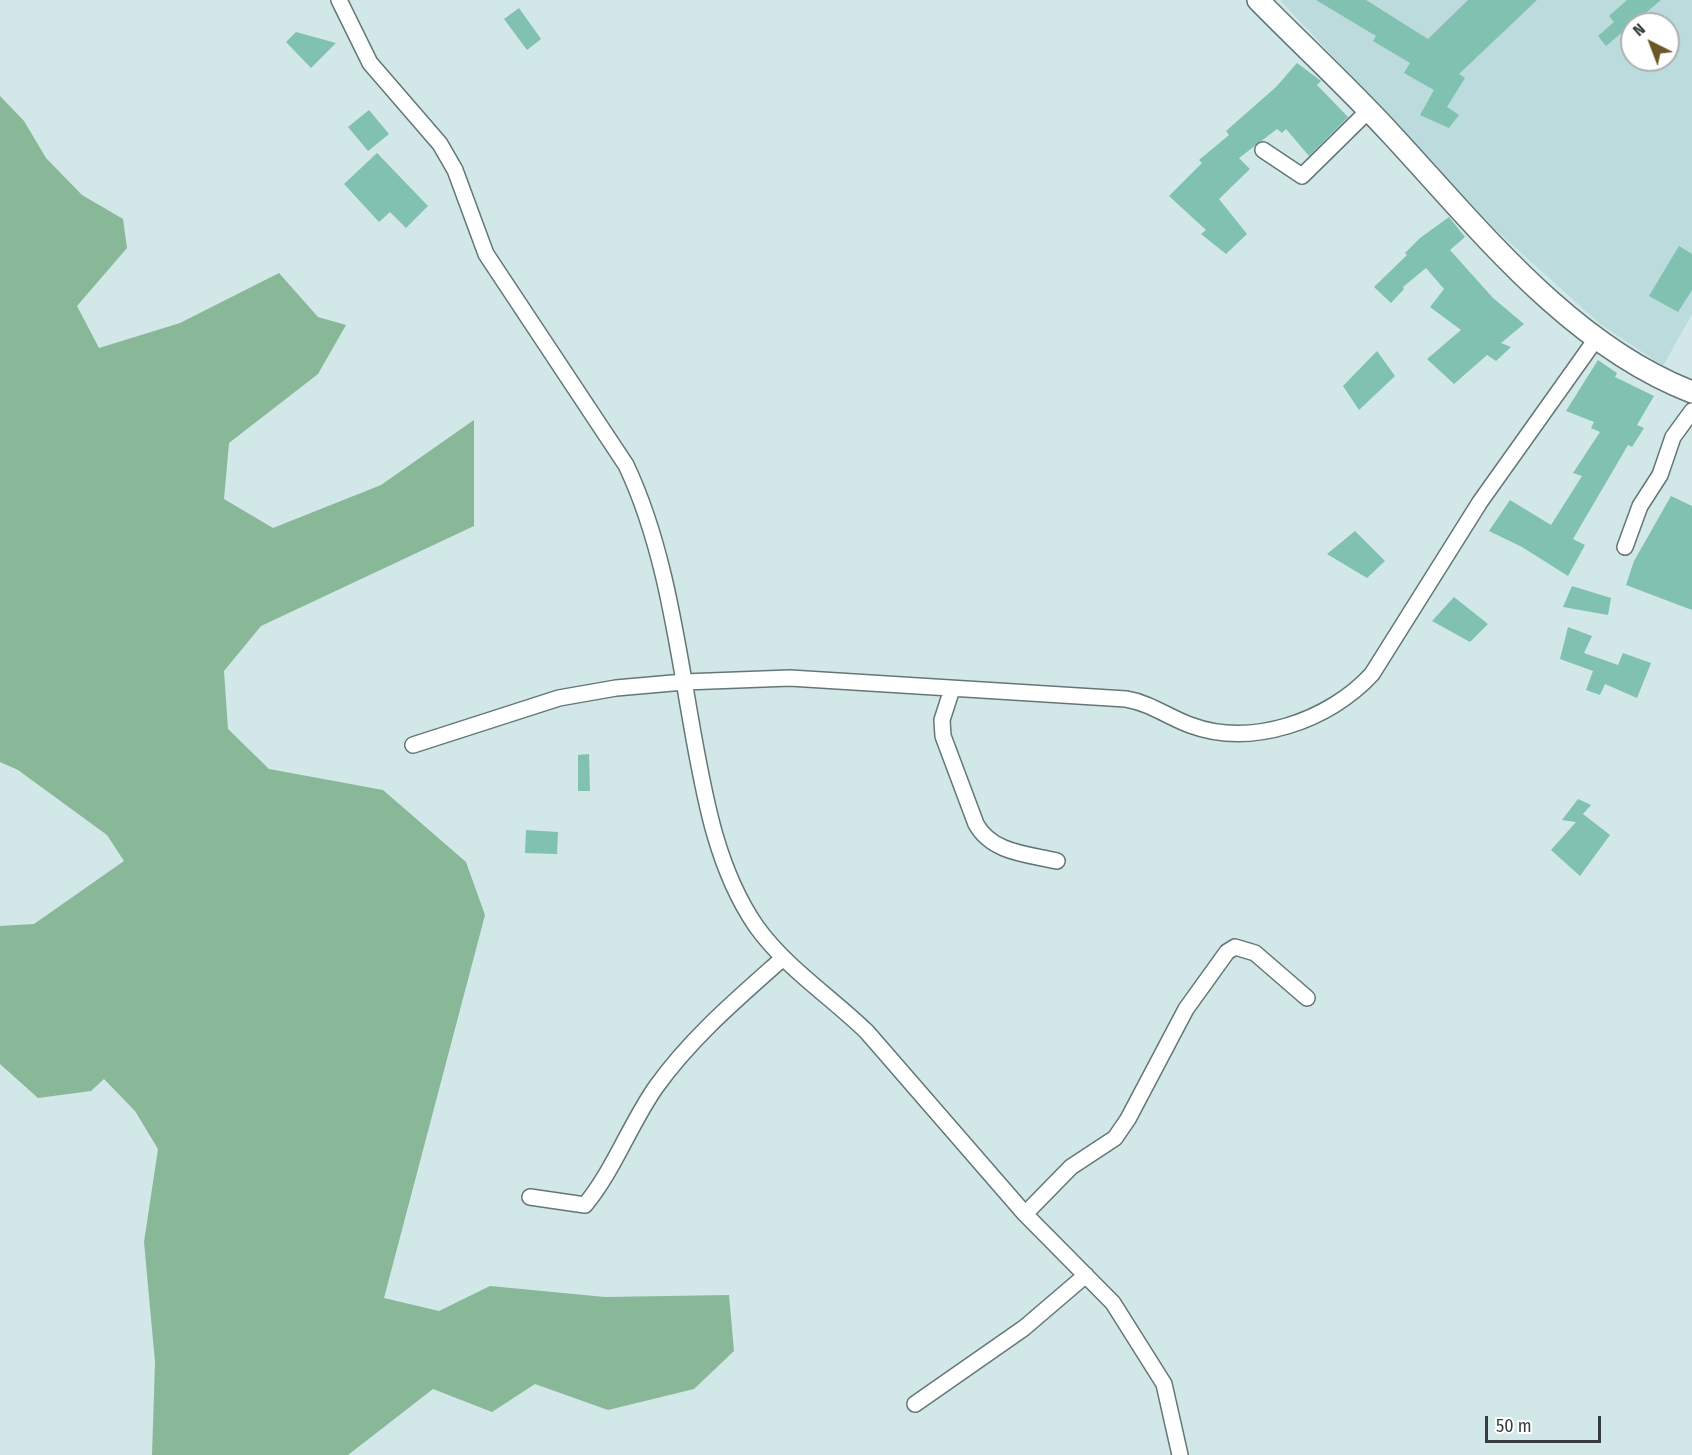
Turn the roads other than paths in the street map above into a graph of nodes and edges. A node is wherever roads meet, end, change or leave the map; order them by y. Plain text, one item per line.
1 (339, 0) edge
2 (1258, 0) edge
3 (1369, 110) junction
4 (1263, 150) dead end
5 (1596, 339) junction
6 (1692, 392) edge
7 (1692, 411) edge
8 (1625, 547) dead end
9 (684, 682) junction
10 (952, 689) junction
11 (412, 745) dead end
12 (1057, 861) dead end
13 (782, 959) junction
14 (1307, 998) dead end
15 (530, 1197) dead end
16 (1025, 1214) junction
17 (1086, 1275) junction
18 (915, 1404) dead end
19 (1180, 1455) edge

1 - 9 street
2 - 3 street
3 - 4 street
3 - 5 street
5 - 6 street
5 - 10 street
7 - 8 street
9 - 10 street
9 - 11 street
9 - 13 street
10 - 12 street
13 - 15 street
13 - 16 street
14 - 16 street
16 - 17 street
17 - 18 street
17 - 19 street

